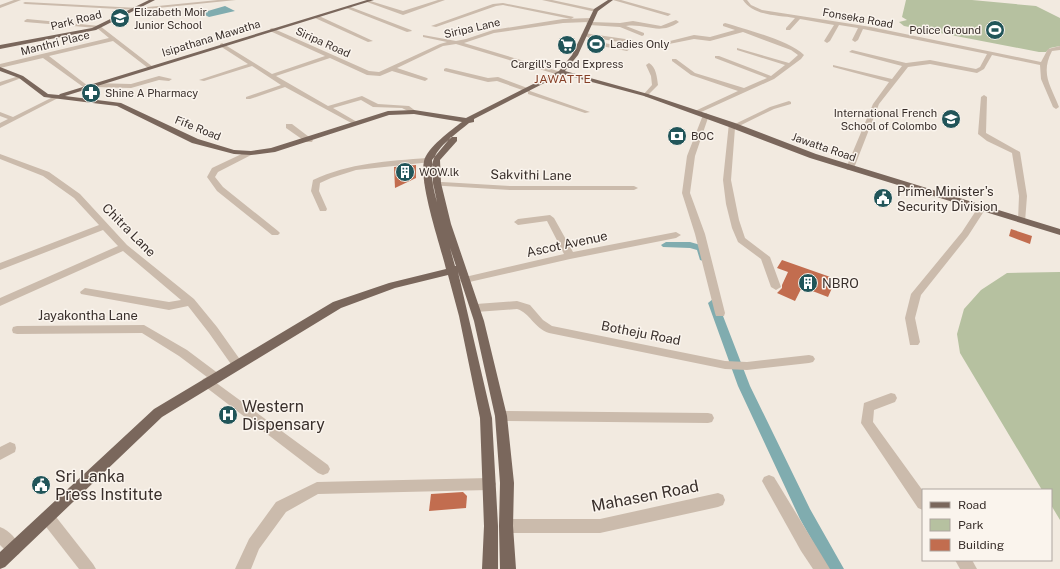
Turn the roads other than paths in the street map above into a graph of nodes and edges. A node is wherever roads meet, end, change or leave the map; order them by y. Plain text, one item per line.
1 (19, 0) edge
2 (153, 0) edge
3 (234, 0) edge
4 (370, 0) edge
5 (443, 0) edge
6 (544, 0) edge
7 (611, 0) edge
8 (615, 0) edge
9 (745, 0) edge
10 (25, 3) dead end
11 (0, 7) edge
12 (348, 7) junction
13 (138, 9) junction
14 (596, 10) junction
15 (668, 14) dead end
16 (317, 17) junction
17 (798, 18) junction
18 (580, 19) junction
19 (27, 21) dead end
20 (590, 21) junction
21 (676, 22) dead end
22 (837, 24) junction
23 (620, 25) junction
24 (725, 25) dead end
25 (434, 26) dead end
26 (98, 27) junction
27 (861, 28) junction
28 (788, 29) dead end
29 (272, 30) junction
30 (739, 30) junction
31 (409, 31) dead end
32 (642, 34) dead end
33 (425, 36) dead end
34 (583, 38) junction
35 (114, 39) junction
36 (855, 40) dead end
37 (370, 41) dead end
38 (827, 41) dead end
39 (632, 42) dead end
40 (669, 42) dead end
41 (457, 43) junction
42 (222, 45) junction
43 (0, 47) edge
44 (739, 48) dead end
45 (1060, 48) edge
46 (627, 49) dead end
47 (852, 52) dead end
48 (990, 54) junction
49 (45, 56) junction
50 (330, 56) junction
51 (717, 57) dead end
52 (674, 60) dead end
53 (253, 64) junction
54 (1043, 64) junction
55 (649, 65) dead end
56 (790, 65) junction
57 (906, 65) junction
58 (835, 66) dead end
59 (150, 67) junction
60 (0, 68) edge
61 (392, 69) junction
62 (446, 70) dead end
63 (369, 73) joint
64 (561, 74) junction
65 (21, 76) junction
66 (271, 76) junction
67 (772, 78) junction
68 (169, 79) dead end
69 (425, 79) dead end
70 (202, 80) dead end
71 (892, 80) junction
72 (0, 84) edge
73 (286, 85) junction
74 (90, 86) junction
75 (742, 90) junction
76 (529, 92) junction
77 (646, 95) junction
78 (57, 97) junction
79 (984, 97) dead end
80 (248, 98) dead end
81 (788, 103) dead end
82 (1056, 107) dead end
83 (327, 108) junction
84 (414, 112) junction
85 (587, 112) dead end
86 (697, 112) junction
87 (0, 114) edge
88 (706, 115) junction
89 (13, 118) junction
90 (355, 123) junction
91 (468, 123) junction
92 (734, 125) junction
93 (0, 126) edge
94 (289, 126) dead end
95 (309, 140) junction
96 (251, 153) junction
97 (1, 157) edge
98 (428, 160) junction
99 (850, 168) junction
100 (433, 183) junction
101 (634, 188) dead end
102 (982, 208) junction
103 (323, 209) dead end
104 (1022, 220) junction
105 (518, 222) dead end
106 (106, 226) junction
107 (1060, 232) edge
108 (274, 233) dead end
109 (676, 235) dead end
110 (124, 247) junction
111 (570, 256) junction
112 (0, 267) edge
113 (457, 269) junction
114 (465, 280) junction
115 (776, 287) dead end
116 (85, 292) dead end
117 (0, 302) edge
118 (190, 302) junction
119 (476, 308) junction
120 (720, 313) dead end
121 (18, 330) dead end
122 (914, 342) dead end
123 (809, 359) dead end
124 (237, 364) junction
125 (211, 380) junction
126 (891, 398) dead end
127 (501, 416) junction
128 (708, 418) dead end
129 (323, 469) dead end
130 (770, 481) dead end
131 (490, 484) junction
132 (718, 500) dead end
133 (922, 502) edge
134 (48, 518) junction
135 (506, 526) junction
136 (0, 534) edge
137 (5, 557) edge
138 (88, 569) edge
139 (243, 569) edge
140 (490, 569) edge
141 (508, 569) edge
142 (822, 569) edge

1 - 11 street
2 - 13 main road, Park Road
3 - 13 street
4 - 5 street
4 - 12 main road, Isipathana Mawatha
6 - 14 street
7 - 14 main road
8 - 15 street
9 - 17 street, Fonseka Road
10 - 13 street
12 - 16 main road, Isipathana Mawatha
12 - 31 street
13 - 26 main road, Park Road
14 - 20 main road
16 - 29 main road, Isipathana Mawatha
16 - 37 street
17 - 22 street, Fonseka Road
17 - 28 street
18 - 20 street, Siripa Lane
18 - 25 street, Siripa Lane
18 - 41 street, Siripa Lane
19 - 26 street
20 - 23 street, Siripa Lane
20 - 34 main road
21 - 23 street
22 - 27 street, Fonseka Road
22 - 38 street
23 - 32 street
24 - 30 street
26 - 35 street
26 - 43 main road, Park Road
27 - 36 street
27 - 48 street, Fonseka Road
29 - 42 main road, Isipathana Mawatha
29 - 50 street, Siripa Road
30 - 40 street
30 - 56 street
33 - 41 street
34 - 39 street
34 - 46 street
34 - 64 main road
35 - 49 street, Manthri Place
35 - 59 street
41 - 61 street, Siripa Lane
41 - 64 street
42 - 53 street
42 - 59 main road, Isipathana Mawatha
44 - 56 street
45 - 54 street
47 - 57 street
48 - 54 street, Fonseka Road
48 - 57 street
49 - 60 street, Manthri Place
49 - 74 street
50 - 63 street, Siripa Road
50 - 66 street
51 - 67 street
52 - 75 street
53 - 66 street
53 - 70 street
54 - 82 street
55 - 77 street
56 - 67 street
57 - 71 street
58 - 71 street
59 - 74 main road, Isipathana Mawatha
60 - 65 main road, Fife Road
61 - 63 street, Siripa Lane
61 - 69 street
62 - 76 street
64 - 76 main road
64 - 77 main road, Jawatta Road
65 - 72 street
65 - 78 main road, Fife Road
66 - 73 street
67 - 75 street
68 - 74 street
71 - 99 street
73 - 80 street
73 - 83 street
74 - 78 main road, Isipathana Mawatha
75 - 86 street
76 - 85 street
76 - 91 main road
77 - 86 main road, Jawatta Road
78 - 89 street
78 - 96 main road, Fife Road
79 - 104 street
81 - 92 street
83 - 84 street
83 - 90 street
84 - 90 main road, Fife Road
84 - 91 main road, Fife Road
86 - 88 main road, Jawatta Road
87 - 89 street
88 - 92 main road, Jawatta Road
88 - 120 street
89 - 93 street
90 - 95 main road, Fife Road
91 - 98 main road
91 - 100 main road
92 - 99 main road, Jawatta Road
92 - 115 street
94 - 95 street
95 - 96 main road, Fife Road
96 - 108 street
97 - 106 street, Chitra Lane
98 - 100 main road
98 - 103 street
99 - 102 main road, Jawatta Road
100 - 101 street, Sakvithi Lane
100 - 113 main road
102 - 104 main road, Jawatta Road
102 - 122 street
104 - 107 main road, Jawatta Road
105 - 111 street
106 - 110 street, Chitra Lane
106 - 112 street
109 - 111 street, Ascot Avenue
110 - 117 street
110 - 118 street, Chitra Lane
111 - 114 street, Ascot Avenue
113 - 114 main road
113 - 124 main road
113 - 131 main road
114 - 119 main road
116 - 118 street
118 - 124 street, Chitra Lane
119 - 123 street, Botheju Road
119 - 127 main road
121 - 125 street, Jayakontha Lane
124 - 125 main road
125 - 129 street, Jayakontha Lane
125 - 134 main road
126 - 133 street
127 - 128 street
127 - 135 main road
130 - 142 street
131 - 139 street
131 - 140 main road
132 - 135 street, Mahasen Road
134 - 137 main road
134 - 138 street
135 - 141 main road
136 - 137 street

